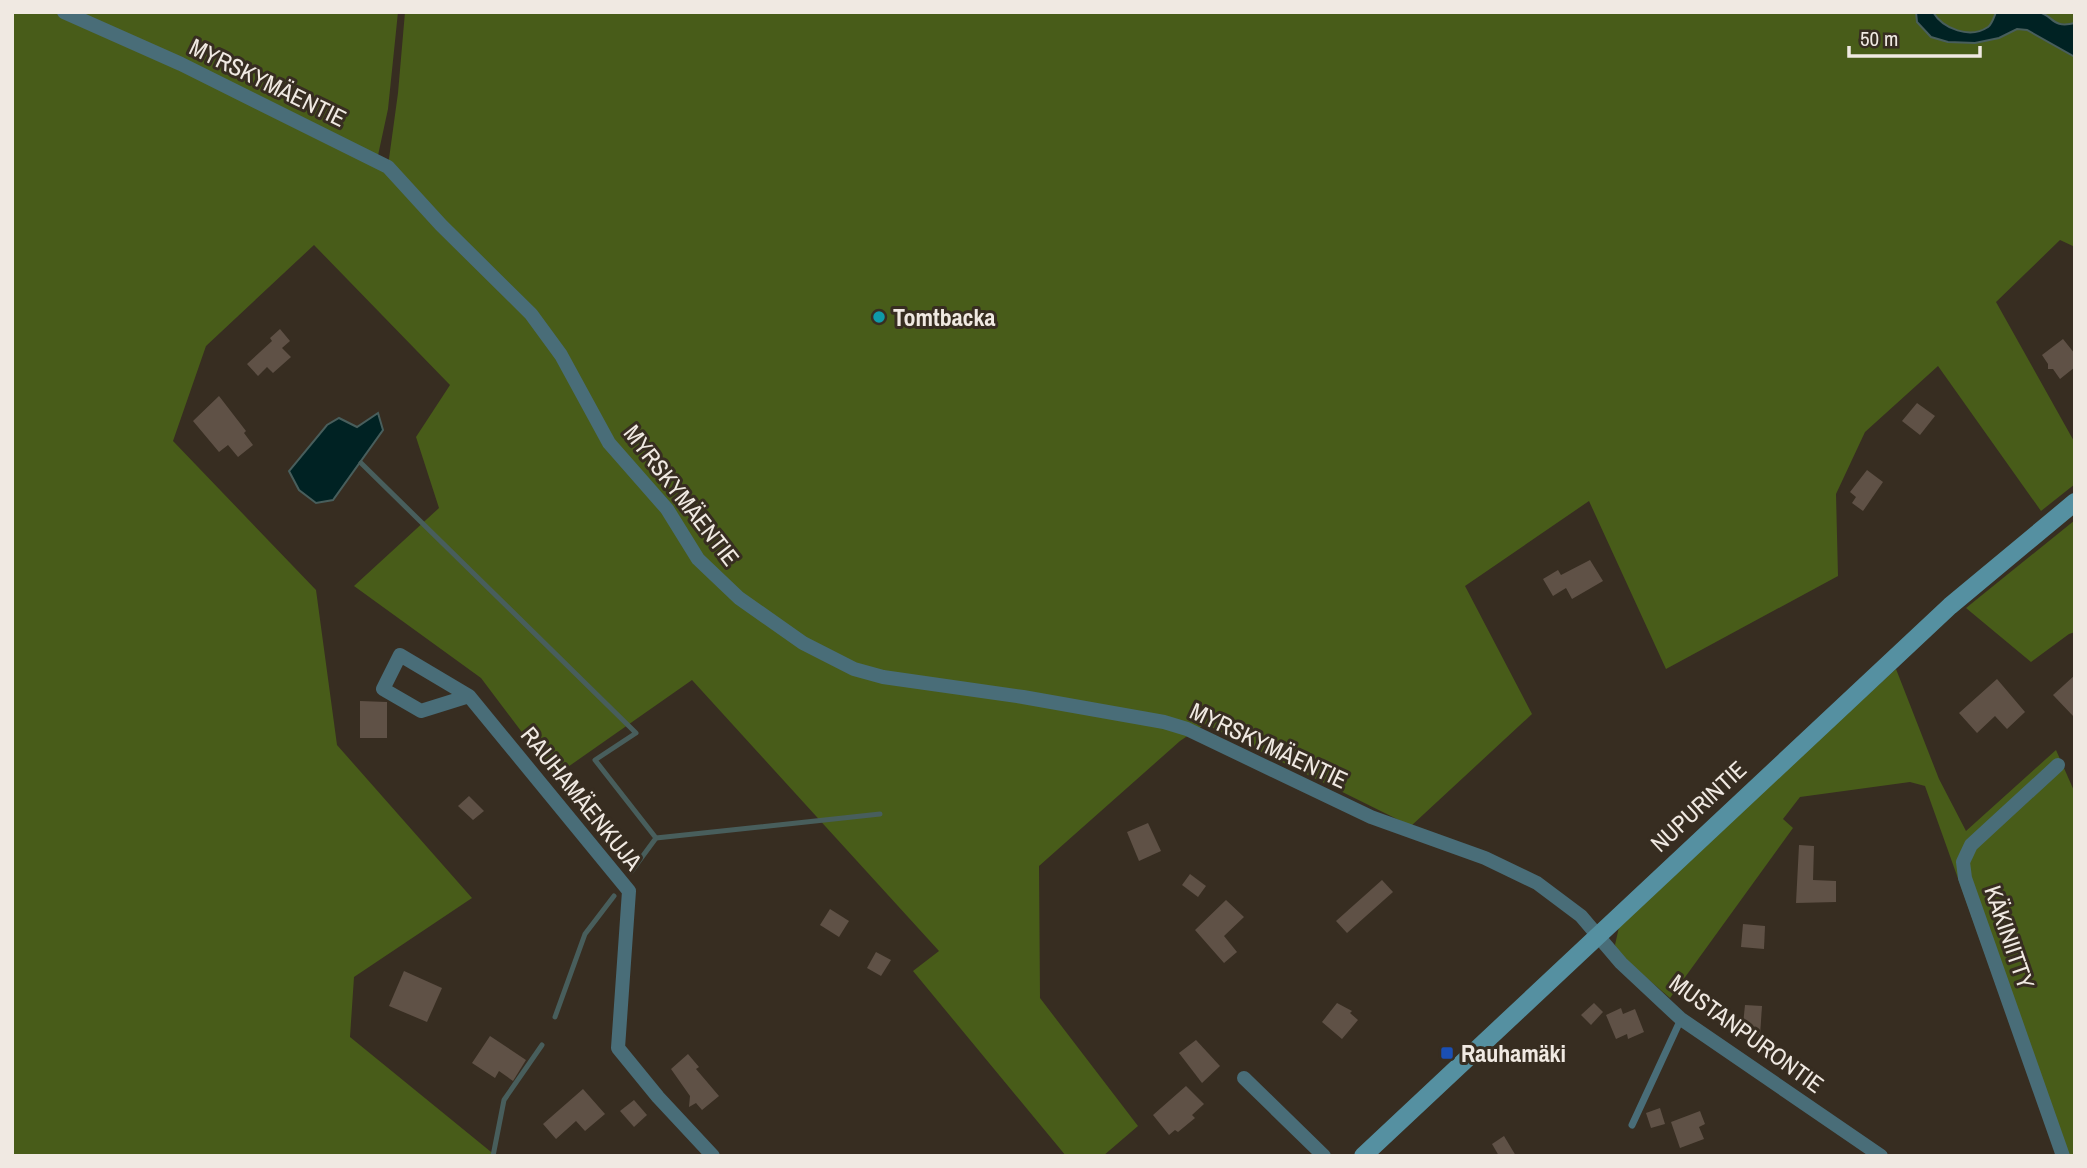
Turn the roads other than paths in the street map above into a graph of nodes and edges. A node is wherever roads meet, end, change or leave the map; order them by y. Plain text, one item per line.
1 (64, 12) edge
2 (2075, 502) edge
3 (469, 696) junction
4 (2058, 765) dead end
5 (1597, 935) junction
6 (1681, 1019) junction
7 (1244, 1077) dead end
8 (1632, 1125) dead end
9 (713, 1156) edge
10 (1324, 1156) edge
11 (1363, 1156) edge
12 (1881, 1156) edge
13 (2063, 1156) edge

1 - 5 street, MYRSKYMÄENTIE
2 - 5 main road, NUPURINTIE
3 - 3 street, RAUHAMÄENKUJA
3 - 9 street, RAUHAMÄENKUJA
4 - 13 street, KÄKINIITTY
5 - 6 street, MUSTANPURONTIE
5 - 11 main road, NUPURINTIE
6 - 8 lane
6 - 12 street, MUSTANPURONTIE
7 - 10 street

